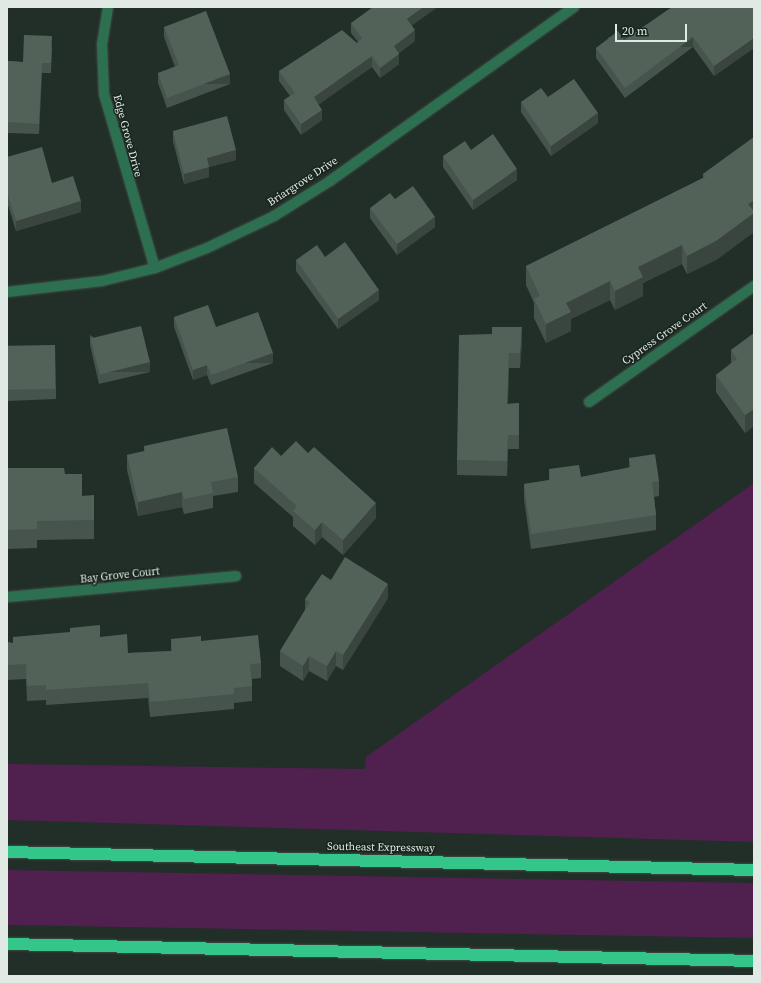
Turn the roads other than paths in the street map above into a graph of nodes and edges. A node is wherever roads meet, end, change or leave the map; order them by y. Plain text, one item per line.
1 (108, 7) edge
2 (574, 7) edge
3 (155, 268) junction
4 (754, 286) edge
5 (7, 292) edge
6 (589, 402) dead end
7 (236, 576) dead end
8 (7, 597) edge
9 (7, 852) edge
10 (754, 870) edge
11 (7, 944) edge
12 (754, 961) edge

1 - 3 street, Edge Grove Drive
2 - 3 street, Briargrove Drive
3 - 5 street, Briargrove Drive
4 - 6 street, Cypress Grove Court
7 - 8 street, Bay Grove Court
9 - 10 highway, Southeast Expressway
11 - 12 highway

